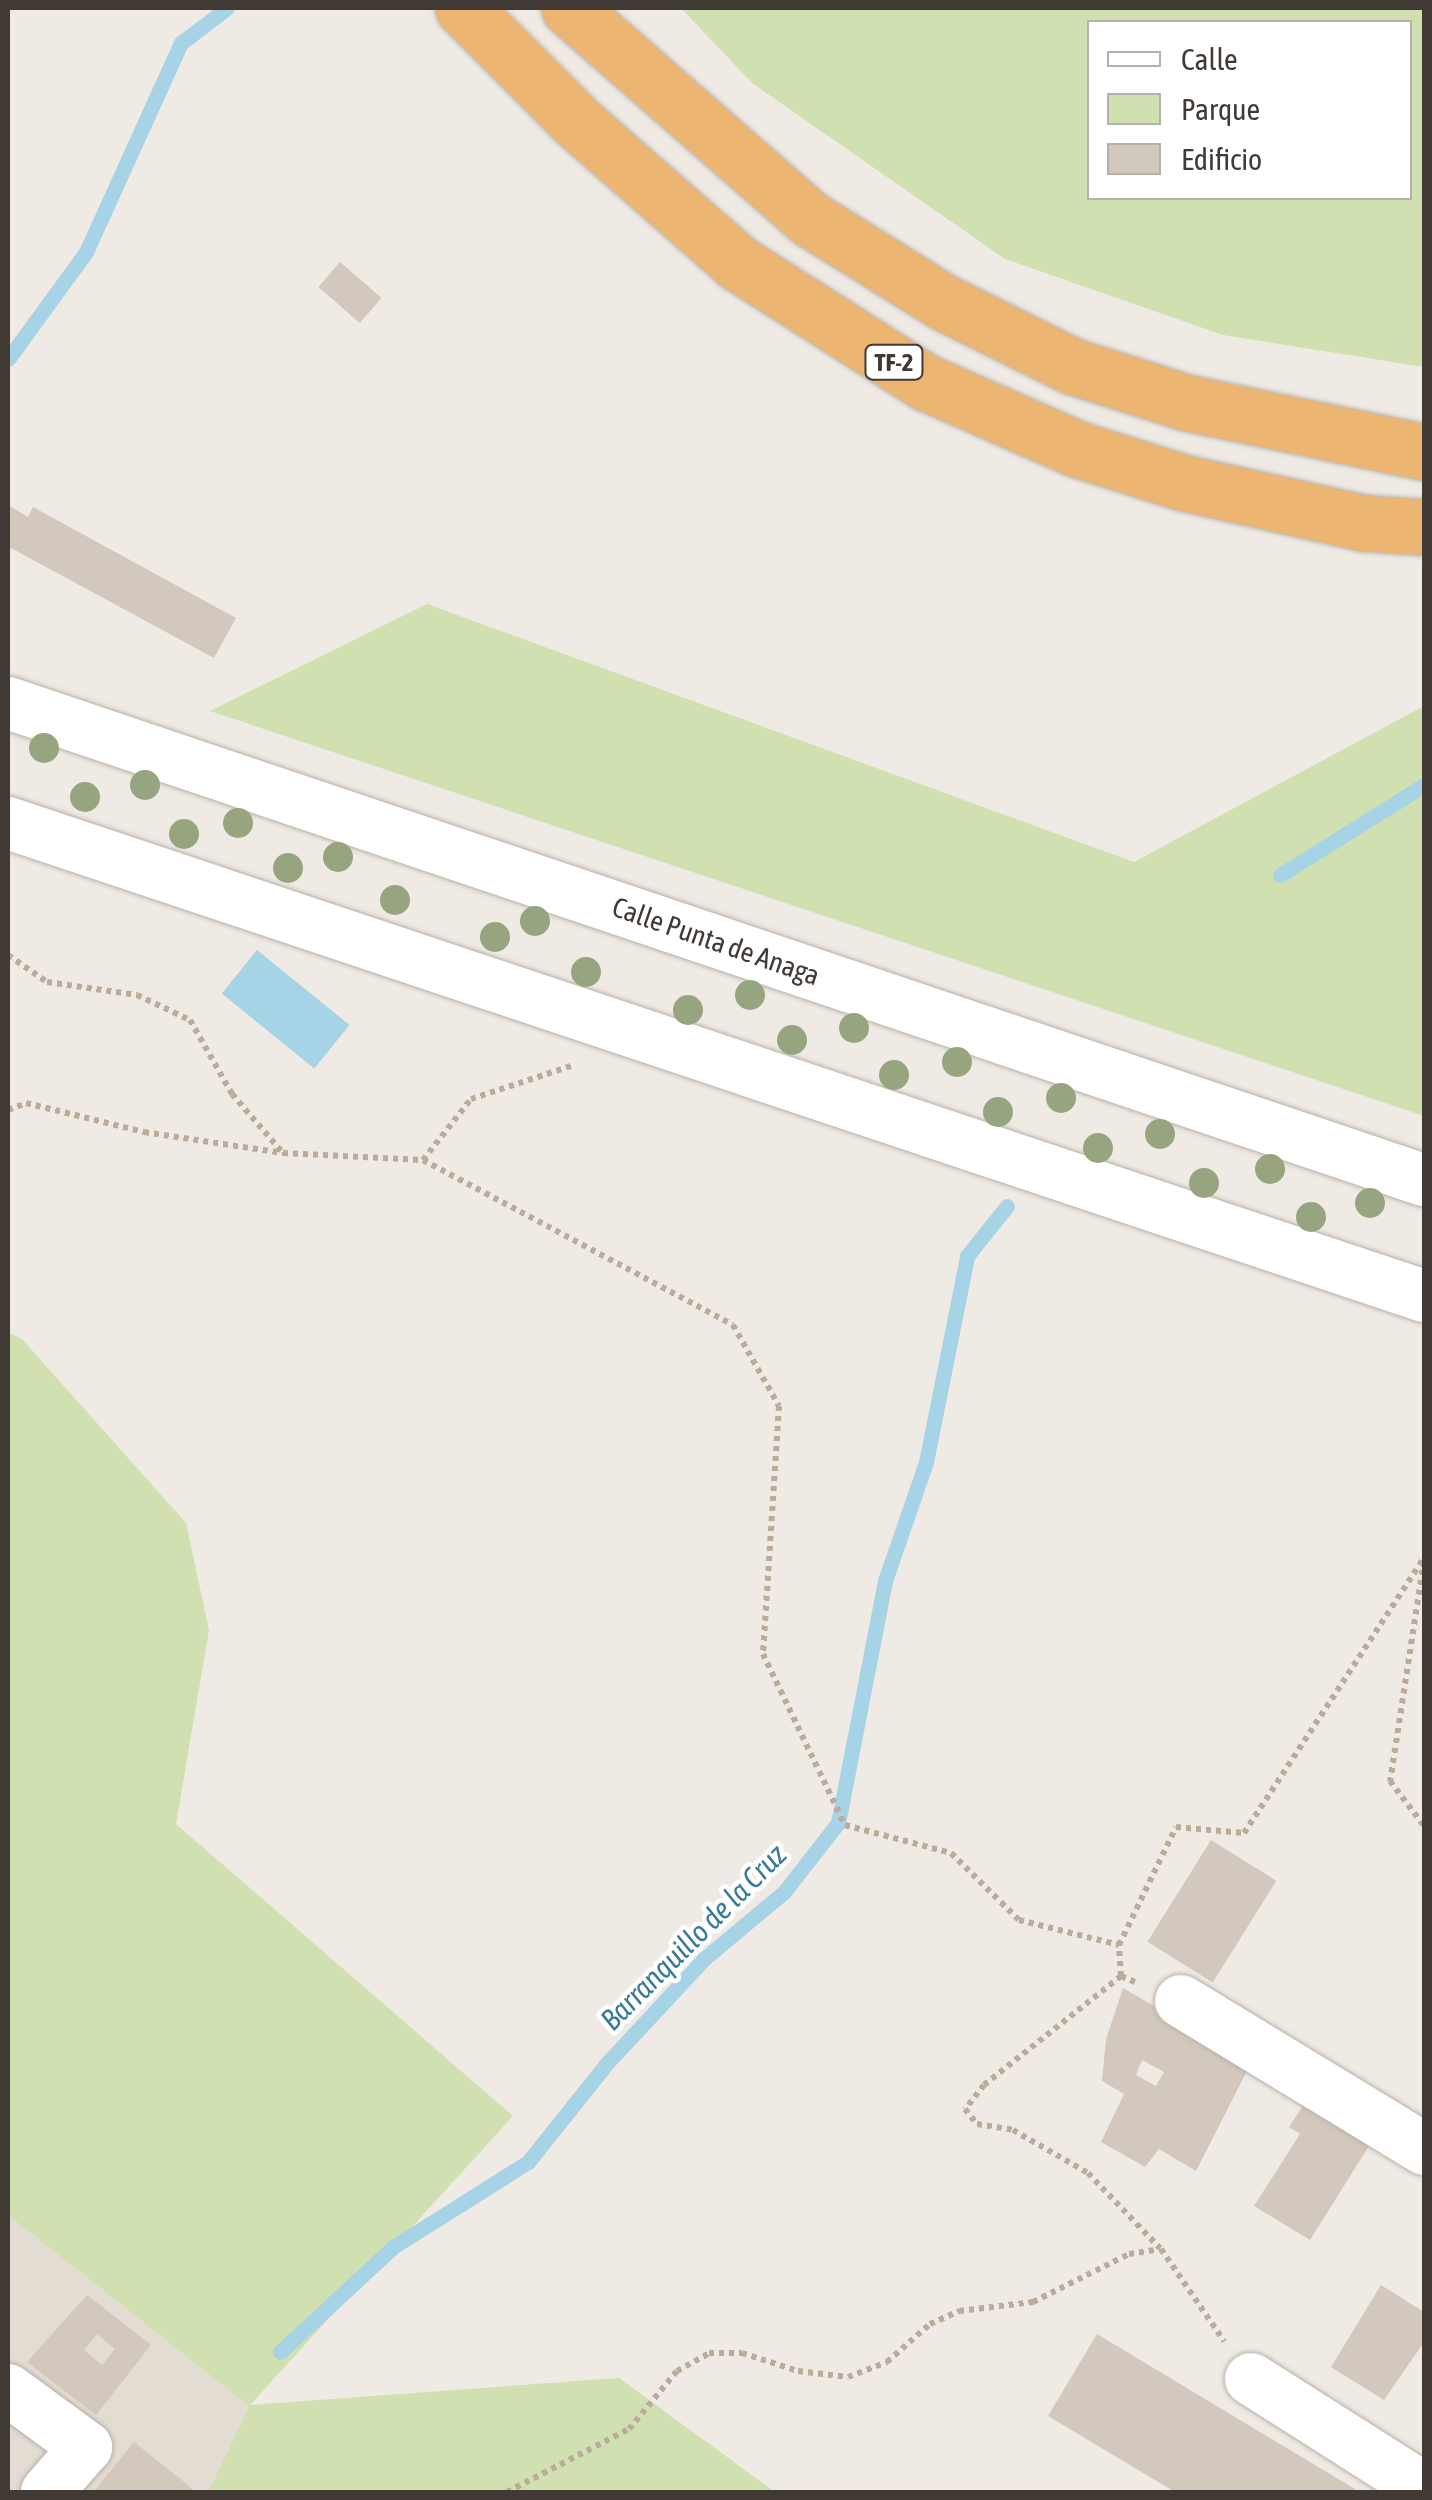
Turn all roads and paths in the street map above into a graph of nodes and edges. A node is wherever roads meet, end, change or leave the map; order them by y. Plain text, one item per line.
1 (463, 8) edge
2 (570, 8) edge
3 (1424, 452) edge
4 (1424, 527) edge
5 (8, 703) edge
6 (8, 823) edge
7 (8, 955) edge
8 (642, 1036) junction
9 (8, 1110) edge
10 (282, 1152) junction
11 (423, 1160) junction
12 (1424, 1180) edge
13 (1424, 1296) edge
14 (1424, 1559) edge
15 (1424, 1826) edge
16 (1119, 1944) junction
17 (1121, 1976) junction
18 (1181, 2001) joint
19 (1424, 2150) edge
20 (1161, 2249) junction
21 (1251, 2379) joint
22 (8, 2390) edge
23 (1424, 2489) edge
24 (46, 2492) edge
25 (507, 2492) edge

1 - 4 highway, TF-2
2 - 3 highway
5 - 12 street, Calle Punta de Anaga
6 - 8 street
7 - 10 path
8 - 11 path
8 - 13 street
9 - 10 path
10 - 11 path
11 - 16 path
14 - 15 path
14 - 16 path
16 - 17 path
17 - 18 path
17 - 20 path
18 - 19 street
20 - 21 path
20 - 25 path
21 - 23 street
22 - 24 street

